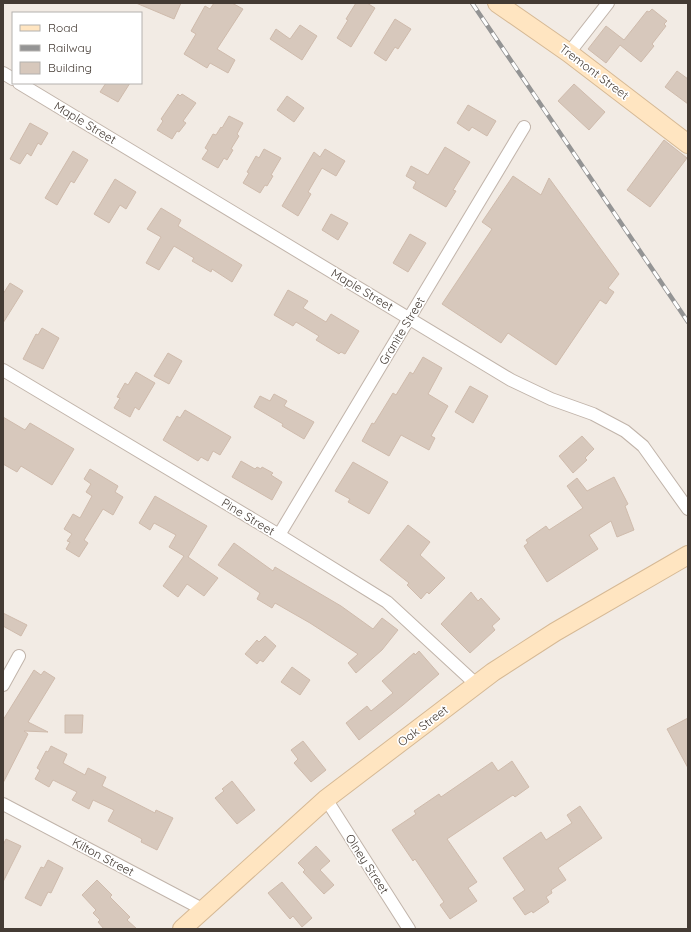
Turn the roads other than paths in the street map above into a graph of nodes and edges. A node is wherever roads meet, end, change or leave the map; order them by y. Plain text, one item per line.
1 (498, 3) edge
2 (608, 3) edge
3 (569, 53) junction
4 (3, 73) edge
5 (12, 78) edge
6 (22, 84) edge
7 (524, 126) dead end
8 (688, 144) edge
9 (409, 319) junction
10 (3, 370) edge
11 (688, 509) edge
12 (279, 535) junction
13 (688, 555) edge
14 (19, 656) dead end
15 (3, 685) edge
16 (477, 685) junction
17 (326, 799) junction
18 (3, 804) edge
19 (204, 910) junction
20 (182, 929) edge
21 (409, 929) edge

1 - 3 street, Tremont Street
2 - 3 street
3 - 8 street, Tremont Street
4 - 5 street
6 - 9 street, Maple Street
7 - 9 street, Granite Street
9 - 11 street, Maple Street
9 - 12 street, Granite Street
10 - 12 street, Pine Street
12 - 16 street, Pine Street
13 - 16 street, Oak Street
14 - 15 street
16 - 17 street, Oak Street
17 - 19 street, Oak Street
17 - 21 street, Olney Street
18 - 19 street, Kilton Street
19 - 20 street, Oak Street

